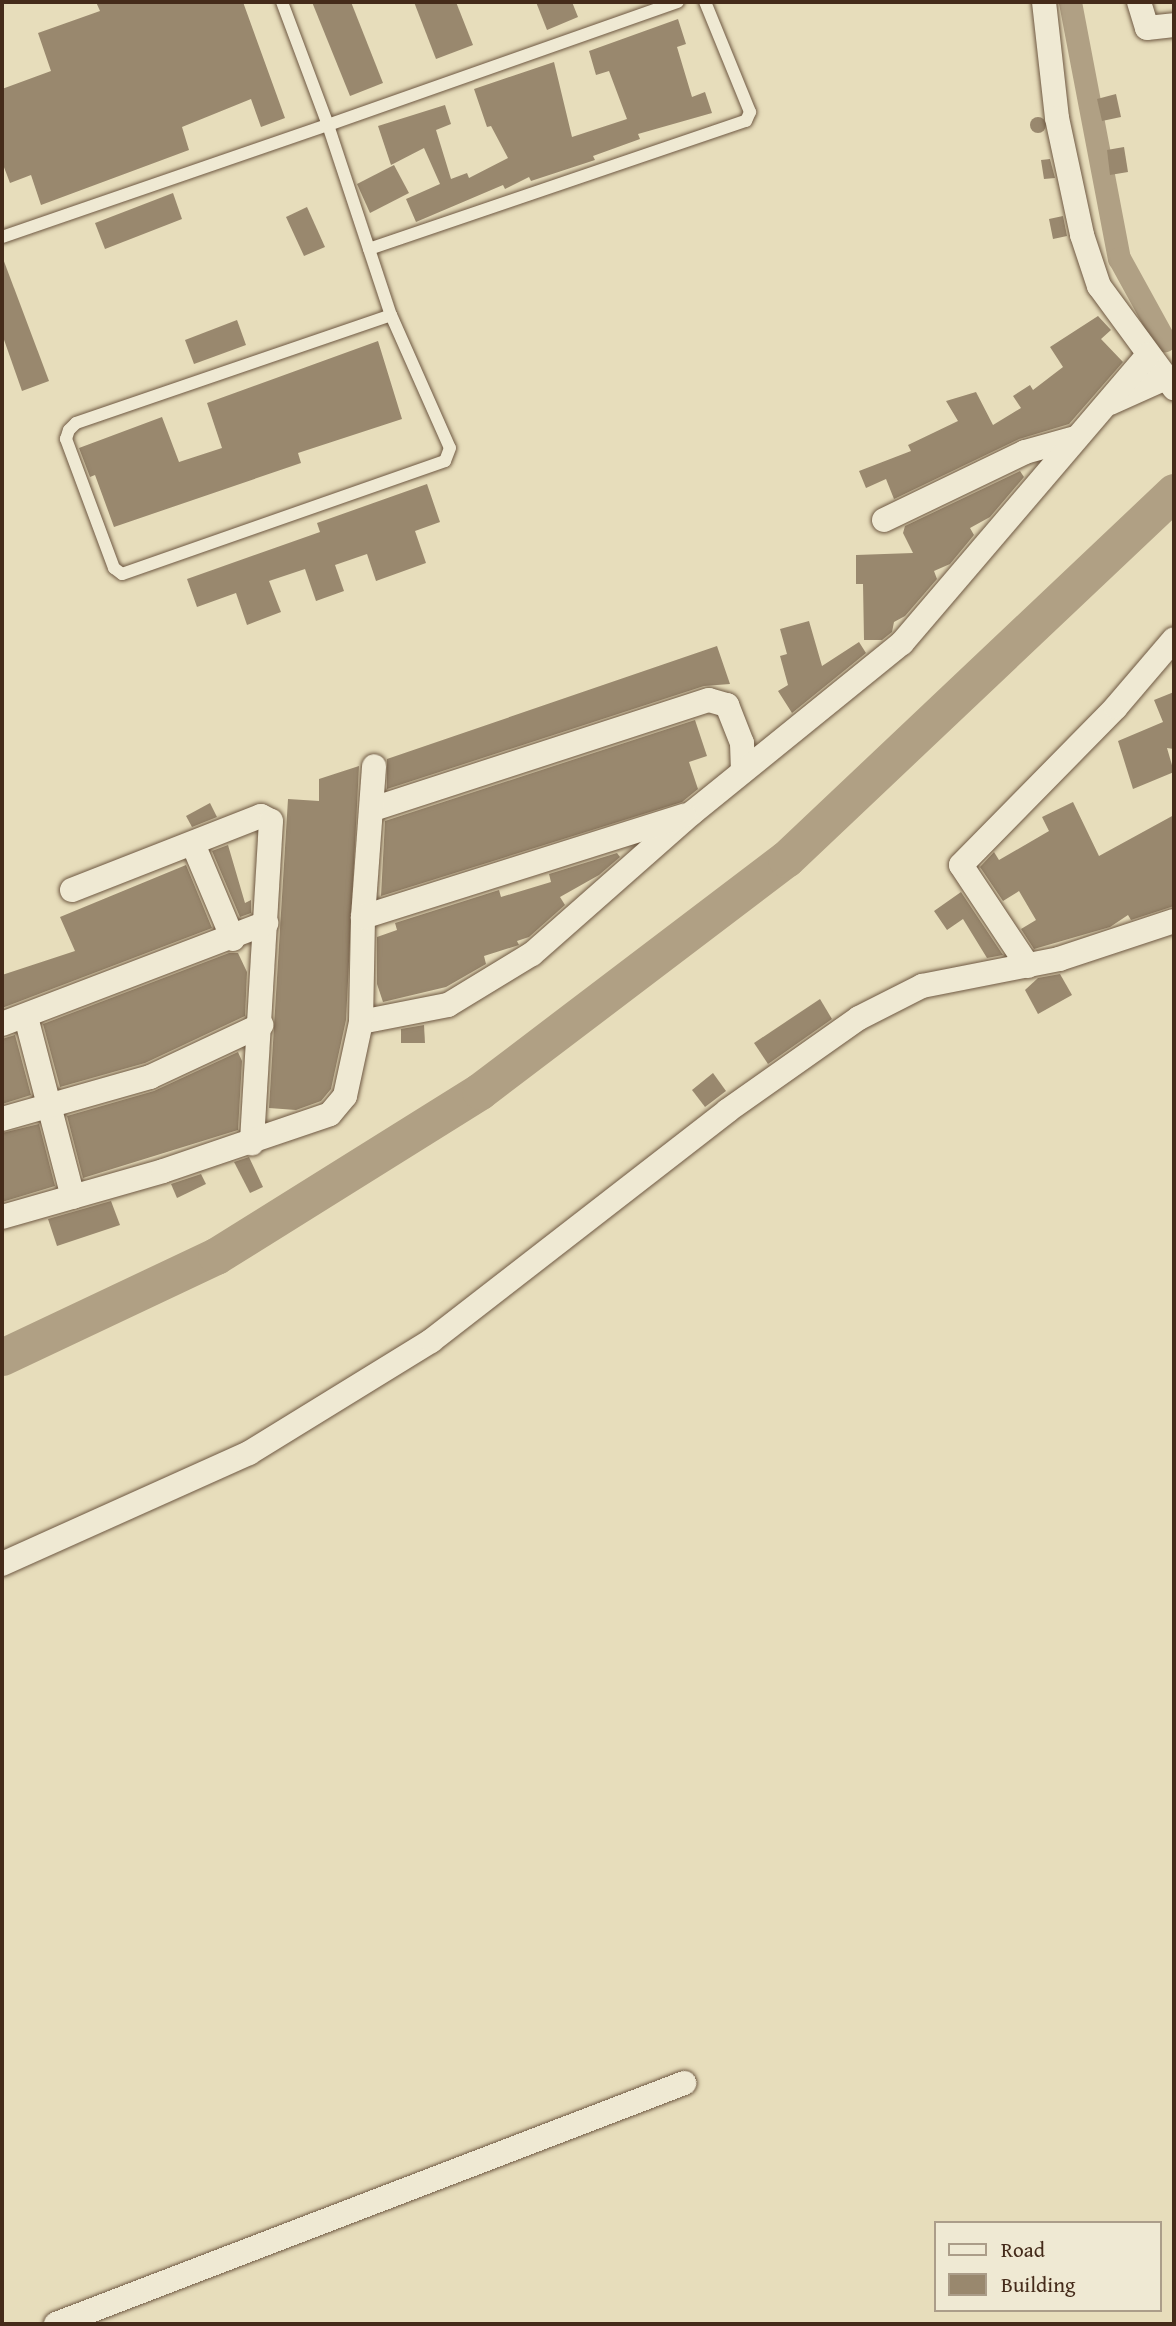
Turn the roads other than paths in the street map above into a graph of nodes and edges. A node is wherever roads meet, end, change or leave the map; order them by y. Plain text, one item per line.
1 (282, 2) edge
2 (678, 2) edge
3 (705, 2) edge
4 (1044, 2) edge
5 (1139, 2) edge
6 (1174, 25) edge
7 (328, 125) junction
8 (2, 237) edge
9 (369, 250) junction
10 (391, 316) junction
11 (1148, 355) junction
12 (1170, 383) edge
13 (1100, 407) junction
14 (1075, 438) junction
15 (884, 520) dead end
16 (1174, 639) edge
17 (374, 766) dead end
18 (743, 771) junction
19 (373, 809) junction
20 (692, 813) junction
21 (193, 844) junction
22 (72, 890) dead end
23 (363, 917) junction
24 (1174, 920) edge
25 (266, 923) junction
26 (233, 939) junction
27 (1028, 966) junction
28 (26, 1017) junction
29 (361, 1022) junction
30 (2, 1024) edge
31 (261, 1025) junction
32 (49, 1106) junction
33 (2, 1119) edge
34 (252, 1143) junction
35 (72, 1197) junction
36 (2, 1217) edge
37 (2, 1564) edge
38 (684, 2083) dead end
39 (56, 2324) edge

1 - 7 lane
2 - 7 lane
3 - 9 lane
4 - 11 street
5 - 6 street
7 - 8 lane
7 - 9 lane
9 - 10 lane
10 - 10 lane
11 - 12 street
11 - 13 street
12 - 13 street
13 - 14 street
14 - 15 street
14 - 18 street
16 - 27 street
17 - 19 street
18 - 19 street
18 - 20 street
19 - 23 street
20 - 23 street
20 - 29 street
21 - 22 street
21 - 25 street
21 - 26 street
23 - 29 street
24 - 27 street
25 - 26 street
25 - 31 street
26 - 28 street
27 - 37 street
28 - 30 street
28 - 32 street
29 - 34 street
31 - 32 street
31 - 34 street
32 - 33 street
32 - 35 street
34 - 35 street
35 - 36 street
38 - 39 street

